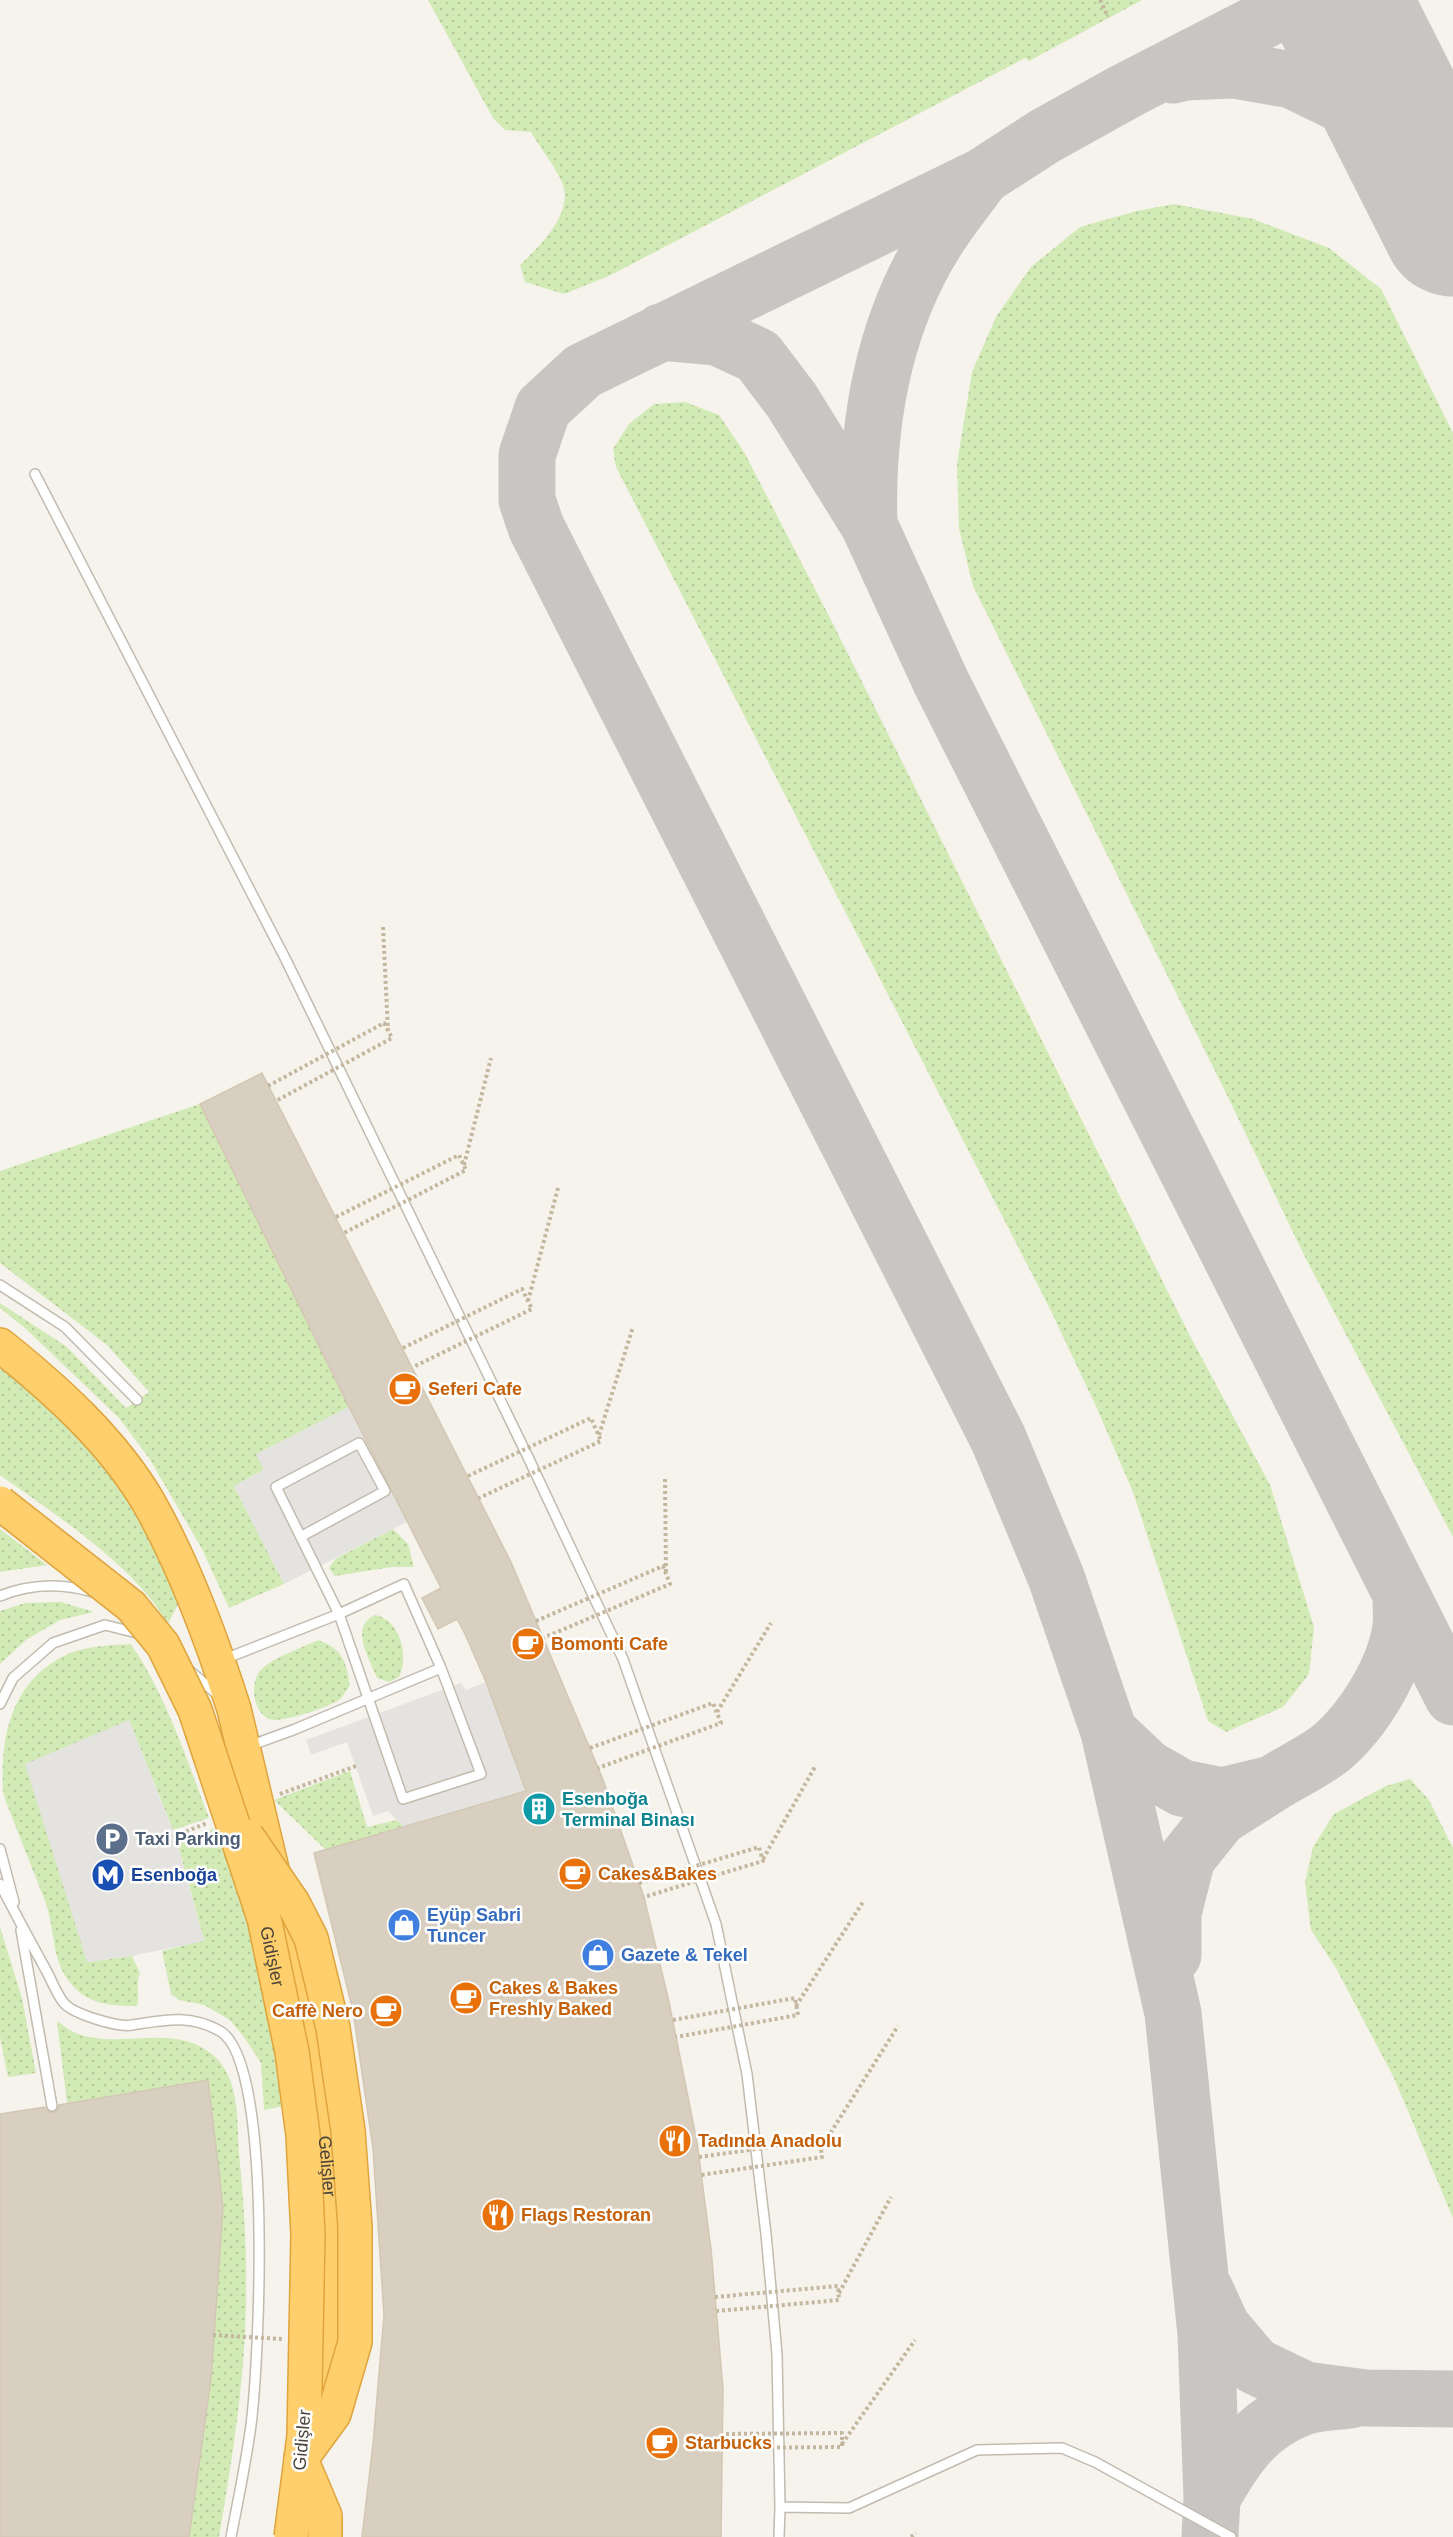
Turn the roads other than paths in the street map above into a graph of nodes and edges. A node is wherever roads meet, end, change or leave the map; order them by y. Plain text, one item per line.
1 (35, 474) dead end
2 (0, 1285) edge
3 (0, 1345) edge
4 (137, 1400) dead end
5 (0, 1503) edge
6 (302, 1536) junction
7 (0, 1596) edge
8 (131, 1606) junction
9 (339, 1614) junction
10 (219, 1662) junction
11 (441, 1668) junction
12 (369, 1699) junction
13 (0, 1704) edge
14 (234, 1709) junction
15 (244, 1748) junction
16 (214, 1773) junction
17 (0, 1850) edge
18 (0, 1884) edge
19 (19, 1921) junction
20 (52, 2106) dead end
21 (301, 2460) junction
22 (780, 2507) junction
23 (231, 2537) edge
24 (291, 2537) edge
25 (310, 2537) edge
26 (325, 2537) edge
27 (779, 2537) edge
28 (1231, 2537) edge

1 - 22 lane
2 - 4 lane
3 - 10 highway, Gelişler
5 - 8 highway, Gidişler, bridge
6 - 6 lane
6 - 9 lane
7 - 8 lane
8 - 16 highway, Gidişler, bridge
9 - 10 lane
9 - 11 lane
9 - 12 lane
10 - 14 highway, Gelişler
11 - 12 lane
11 - 12 lane
12 - 15 lane
13 - 14 lane
14 - 15 highway, Gelişler
15 - 25 highway, Gelişler
16 - 21 highway, Gidişler, bridge
16 - 21 highway, bridge
17 - 19 lane
18 - 19 lane
19 - 20 lane
19 - 23 lane
21 - 24 highway, Gidişler, bridge
21 - 26 highway, bridge
22 - 27 lane
22 - 28 lane

